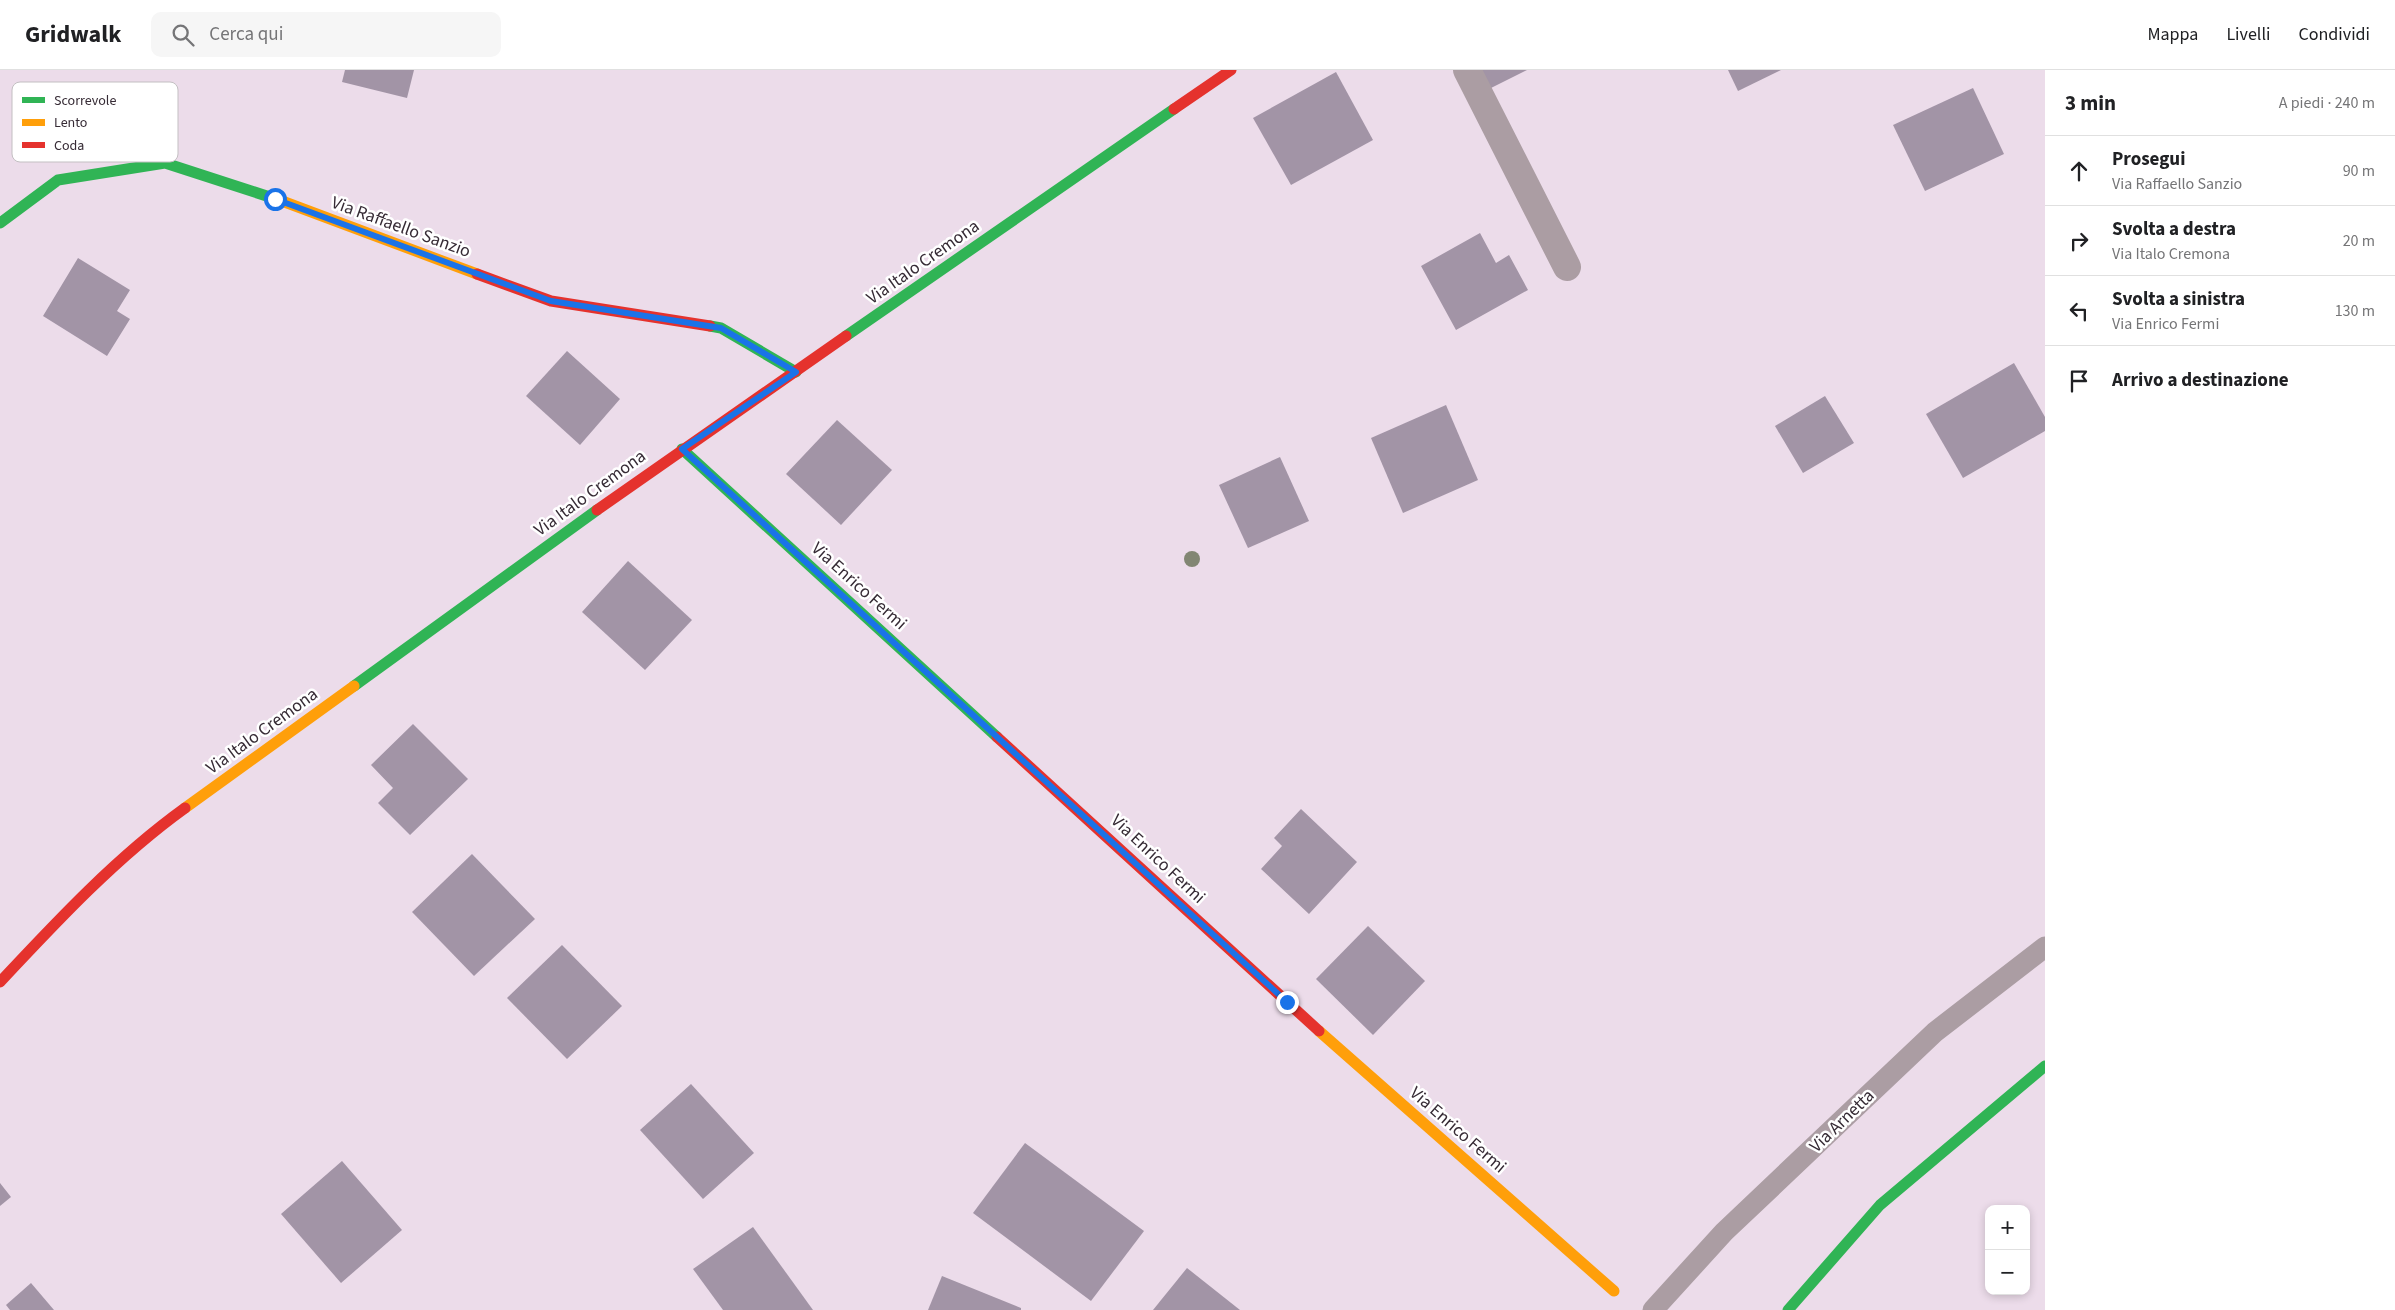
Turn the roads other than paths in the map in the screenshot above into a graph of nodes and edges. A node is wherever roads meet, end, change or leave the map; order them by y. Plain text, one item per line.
1 (1231, 70) edge
2 (1467, 70) edge
3 (0, 223) edge
4 (1567, 267) dead end
5 (796, 372) junction
6 (682, 449) junction
7 (2045, 947) edge
8 (0, 982) edge
9 (2045, 1066) edge
10 (1614, 1291) dead end
11 (1653, 1310) edge
12 (1788, 1310) edge

1 - 5 street, Via Italo Cremona
2 - 4 street
3 - 5 street, Via Raffaello Sanzio
5 - 6 street, Via Italo Cremona
6 - 8 street, Via Italo Cremona
6 - 10 street, Via Enrico Fermi
7 - 11 lane, Via Arnetta
9 - 12 street

